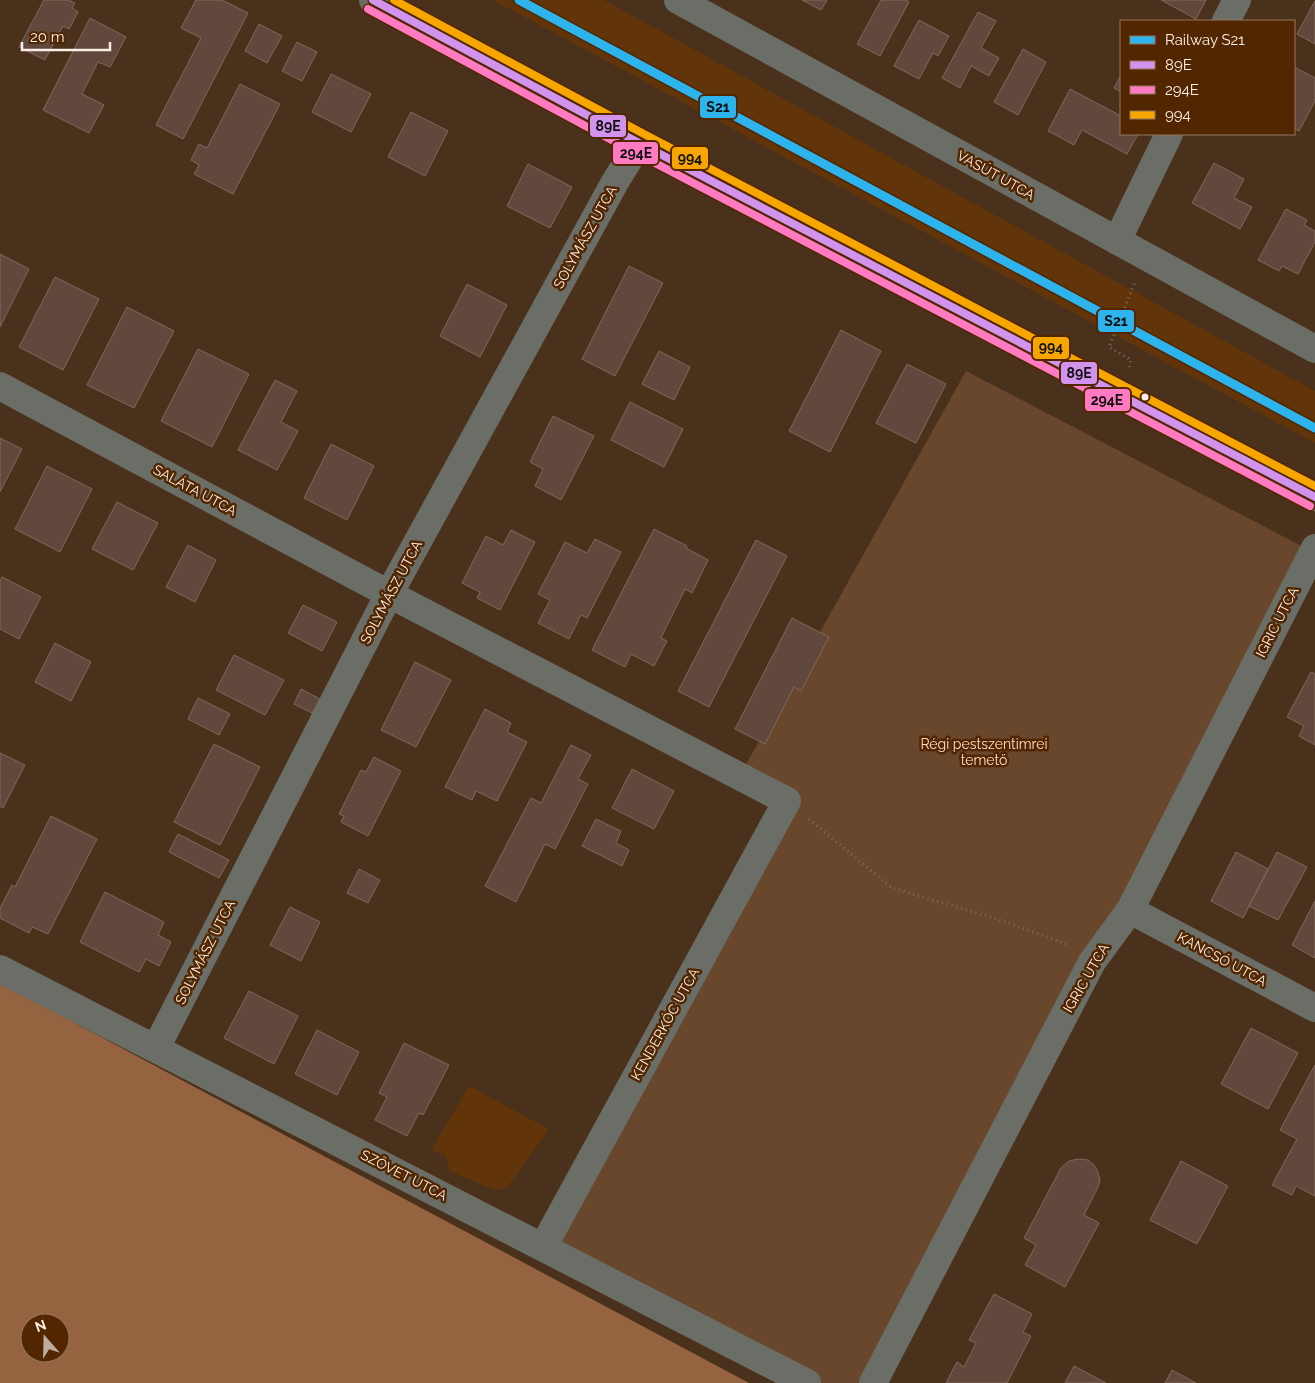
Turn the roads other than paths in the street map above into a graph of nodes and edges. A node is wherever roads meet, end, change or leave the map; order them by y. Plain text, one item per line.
1 (373, 0) edge
2 (1237, 0) edge
3 (696, 4) edge
4 (1227, 20) edge
5 (1169, 135) edge
6 (639, 143) junction
7 (1117, 241) junction
8 (1315, 349) edge
9 (0, 386) edge
10 (1315, 497) edge
11 (1315, 548) edge
12 (389, 594) junction
13 (787, 801) joint
14 (1130, 910) junction
15 (0, 969) edge
16 (1315, 1008) edge
17 (156, 1048) junction
18 (543, 1247) junction
19 (806, 1383) edge
20 (873, 1383) edge

1 - 6 main road
2 - 4 street
3 - 7 street, VASÚT UTCA
5 - 7 street
6 - 10 main road
6 - 12 street, SOLYMÁSZ UTCA
7 - 8 street, VASÚT UTCA
9 - 12 street, SALÁTA UTCA
11 - 14 street, IGRIC UTCA
12 - 13 street, SALÁTA UTCA
12 - 17 street, SOLYMÁSZ UTCA
13 - 18 street, KENDERKÓC UTCA
14 - 16 street, KANCSÓ UTCA
14 - 20 street, IGRIC UTCA
15 - 17 street, SZÖVET UTCA
17 - 18 street, SZÖVET UTCA
18 - 19 street, SZÖVET UTCA

